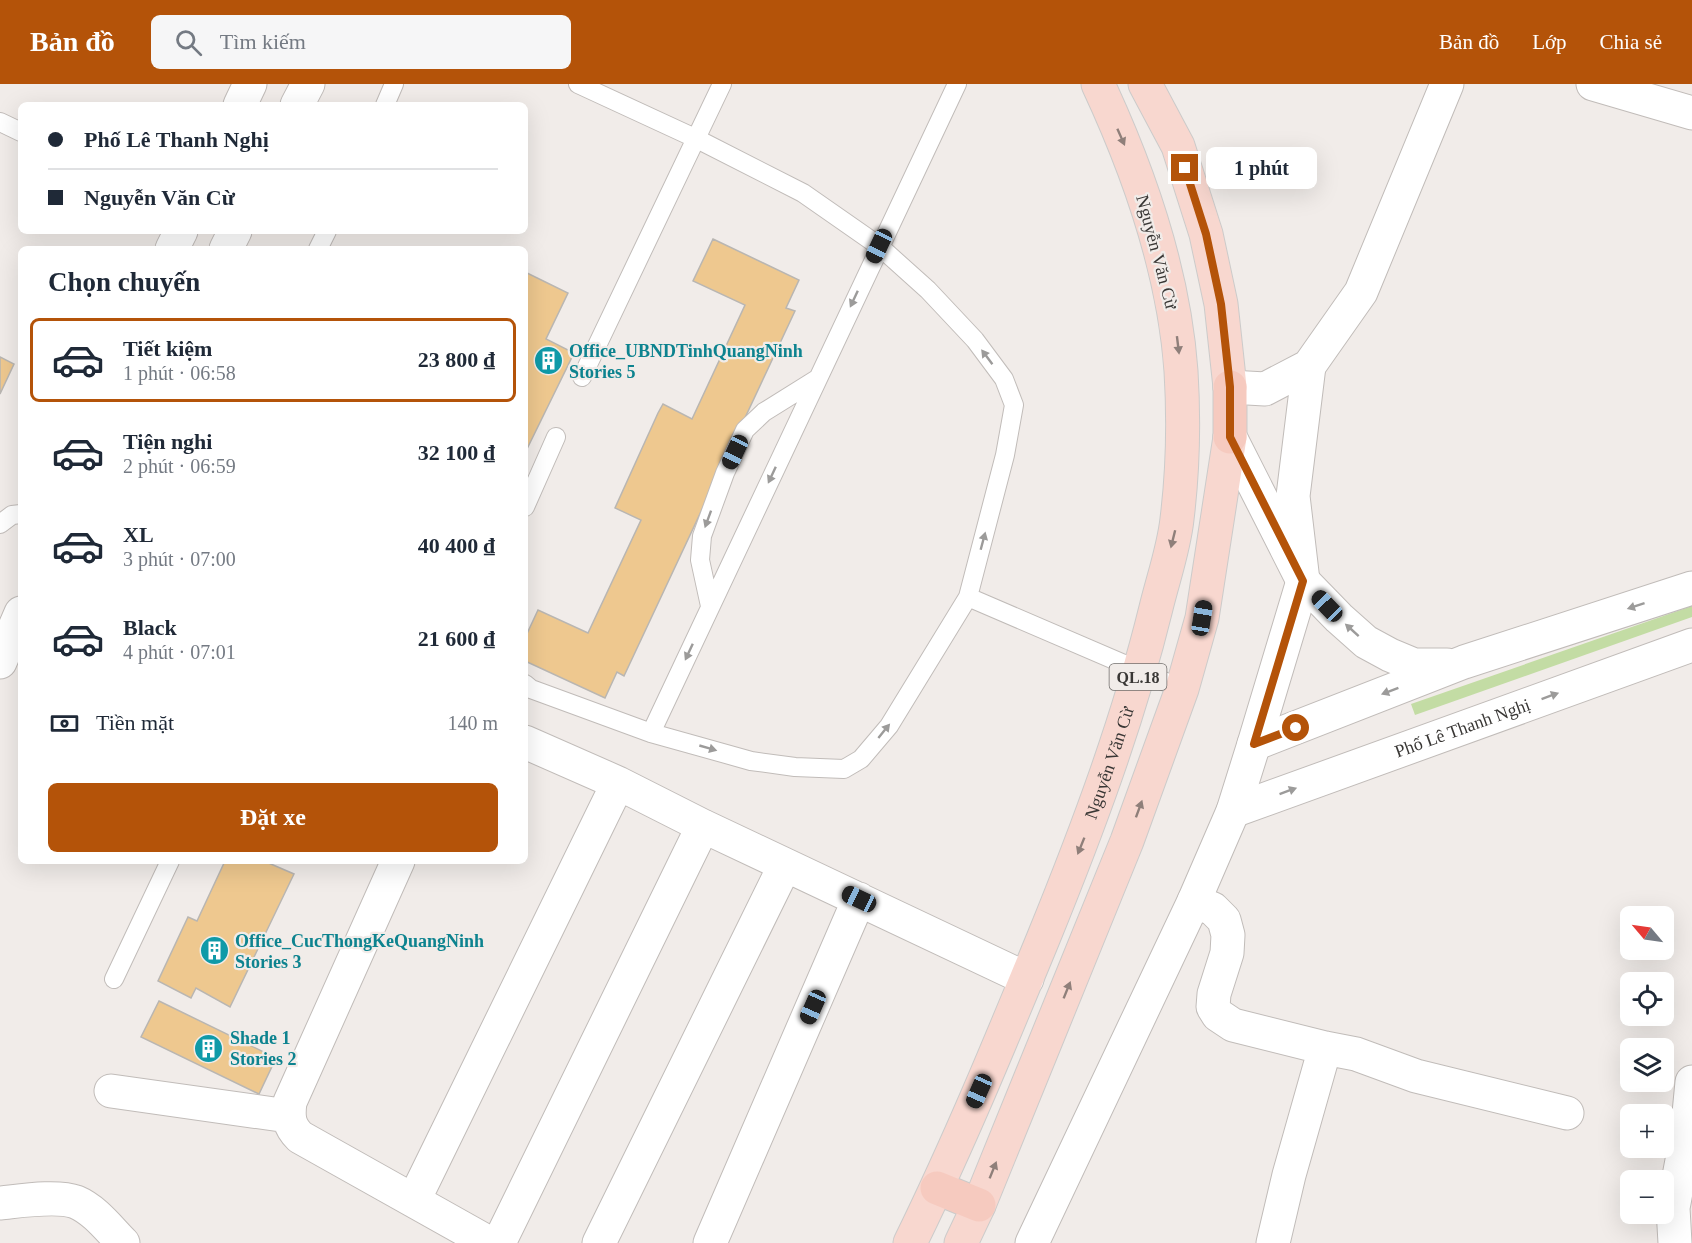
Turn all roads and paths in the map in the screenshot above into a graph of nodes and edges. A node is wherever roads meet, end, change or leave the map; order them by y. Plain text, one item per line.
1 (250, 84) edge
2 (308, 84) edge
3 (394, 84) edge
4 (578, 84) edge
5 (722, 84) edge
6 (957, 84) edge
7 (1098, 84) edge
8 (1145, 84) edge
9 (1447, 84) edge
10 (1593, 84) edge
11 (241, 102) edge
12 (299, 102) edge
13 (386, 102) edge
14 (1692, 112) edge
15 (0, 122) edge
16 (18, 131) edge
17 (697, 138) junction
18 (879, 246) junction
19 (1309, 366) junction
20 (582, 377) dead end
21 (817, 379) junction
22 (1230, 387) junction
23 (556, 437) dead end
24 (1230, 437) junction
25 (528, 500) edge
26 (18, 514) edge
27 (0, 524) edge
28 (1303, 581) junction
29 (1692, 588) edge
30 (968, 597) junction
31 (710, 606) junction
32 (18, 620) edge
33 (1692, 645) edge
34 (0, 662) edge
35 (1464, 662) junction
36 (1140, 672) junction
37 (528, 686) edge
38 (1182, 689) junction
39 (651, 733) junction
40 (528, 743) edge
41 (1254, 744) junction
42 (618, 783) junction
43 (1233, 811) junction
44 (703, 826) junction
45 (169, 864) edge
46 (397, 864) edge
47 (784, 865) junction
48 (859, 899) junction
49 (1194, 901) junction
50 (114, 979) dead end
51 (1027, 979) junction
52 (1325, 1048) junction
53 (1692, 1082) edge
54 (111, 1091) dead end
55 (1566, 1113) dead end
56 (288, 1116) junction
57 (937, 1188) junction
58 (414, 1200) junction
59 (0, 1203) edge
60 (979, 1205) junction
61 (123, 1243) edge
62 (489, 1243) edge
63 (499, 1243) edge
64 (599, 1243) edge
65 (710, 1243) edge
66 (910, 1243) edge
67 (961, 1243) edge
68 (1032, 1243) edge
69 (1273, 1243) edge
70 (1675, 1243) edge

1 - 11 street
2 - 12 street
3 - 13 lane
4 - 17 lane
5 - 17 lane
6 - 18 lane
7 -> 36 main road, Nguyễn Văn Cừ / QL.18
8 - 22 main road, QL.18
9 - 19 street
10 - 14 street
15 - 16 lane
17 - 18 lane
17 - 20 lane
18 -> 21 lane
30 -> 18 lane
19 - 22 street
19 - 28 street
21 -> 31 lane
21 -> 31 lane
22 - 24 highway, QL.18
23 - 25 lane
24 - 28 street
24 - 38 main road, QL.18
26 - 27 lane
35 -> 28 street
28 - 41 street
29 -> 35 street
30 - 36 lane
39 -> 30 lane
31 -> 39 lane
32 - 34 street
43 -> 33 street, Phố Lê Thanh Nghị
35 -> 41 street
36 - 38 lane
36 -> 51 main road, Nguyễn Văn Cừ / QL.18
37 - 39 lane
60 -> 38 main road, QL.18
40 - 42 street
41 - 43 street
42 - 44 street
42 - 58 street
43 - 49 street
44 - 47 street
44 - 63 street
45 - 50 lane
46 - 56 street
47 - 48 street
47 - 64 street
48 - 51 street
48 - 65 street
49 - 52 street
49 - 68 street
51 - 57 main road, Nguyễn Văn Cừ / QL.18
52 - 55 street
52 - 69 street
53 - 70 street
54 - 56 street
56 - 58 street
57 - 60 highway
57 - 66 main road, Nguyễn Văn Cừ / QL.18
58 - 62 street
59 - 61 street
60 - 67 main road, QL.18

